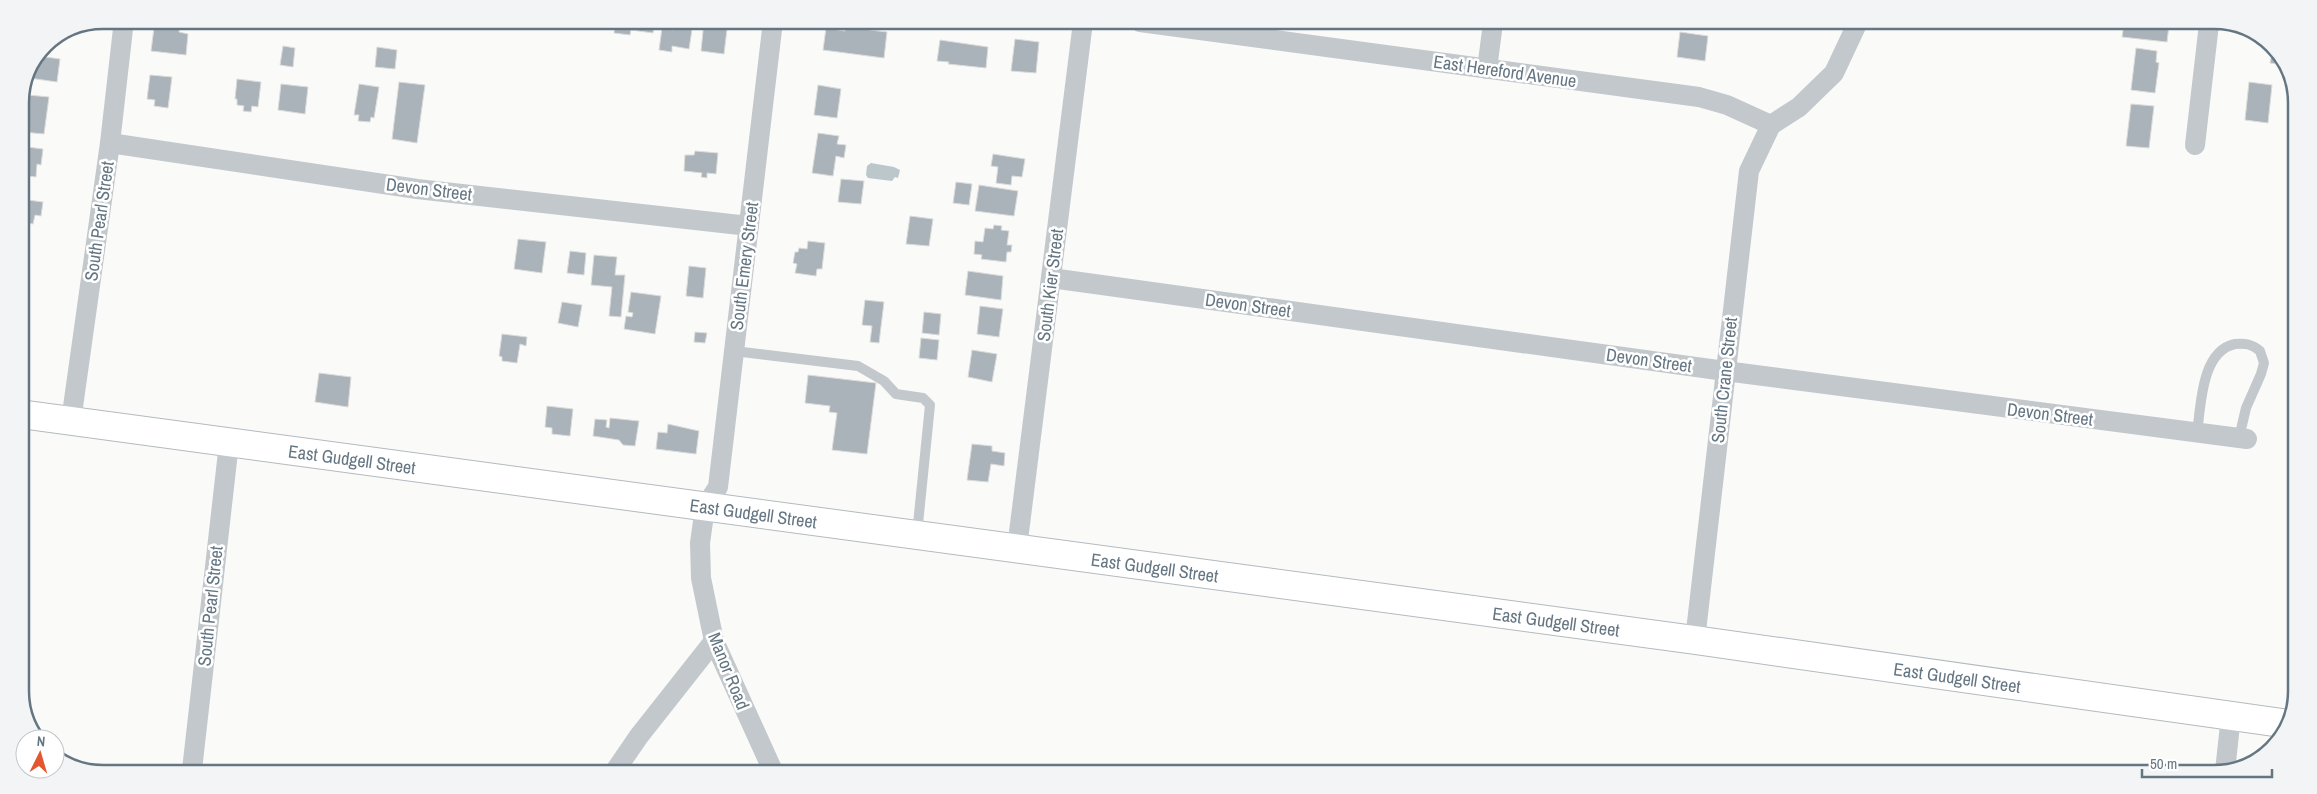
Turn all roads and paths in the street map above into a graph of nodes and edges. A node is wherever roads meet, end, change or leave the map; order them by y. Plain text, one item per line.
1 (123, 29) edge
2 (772, 29) edge
3 (1082, 29) edge
4 (1237, 29) edge
5 (1492, 29) edge
6 (1855, 29) edge
7 (2208, 29) edge
8 (1487, 69) junction
9 (1771, 125) junction
10 (110, 143) junction
11 (2195, 144) dead end
12 (749, 226) junction
13 (1051, 278) junction
14 (734, 351) junction
15 (1725, 371) junction
16 (29, 415) edge
17 (72, 421) junction
18 (2197, 433) junction
19 (2243, 438) joint
20 (229, 443) junction
21 (705, 507) junction
22 (917, 535) junction
23 (1017, 548) junction
24 (1694, 640) junction
25 (714, 641) junction
26 (2231, 716) junction
27 (2281, 723) edge
28 (2226, 764) edge
29 (193, 765) edge
30 (619, 765) edge
31 (770, 765) edge

1 - 10 street, South Pearl Street
2 - 12 street, South Emery Street
3 - 13 street, South Kier Street
4 - 8 street, East Hereford Avenue
5 - 8 street
6 - 9 street
7 - 11 street
8 - 9 street, East Hereford Avenue
9 - 15 street, South Crane Street
10 - 12 street, Devon Street
10 - 17 street, South Pearl Street
12 - 14 street, South Emery Street
13 - 15 street, Devon Street
13 - 23 street, South Kier Street
14 - 21 street, South Emery Street
14 - 22 lane
15 - 18 street, Devon Street
15 - 24 street, South Crane Street
16 - 17 street, East Gudgell Street
17 - 20 street, East Gudgell Street
18 - 19 street, Devon Street
18 - 19 lane
20 - 21 street, East Gudgell Street
20 - 29 street, South Pearl Street
21 - 22 street, East Gudgell Street
21 - 25 street, Manor Road
22 - 23 street, East Gudgell Street
23 - 24 street, East Gudgell Street
24 - 26 street, East Gudgell Street
25 - 30 street
25 - 31 street, Manor Road
26 - 27 street, East Gudgell Street
26 - 28 street

